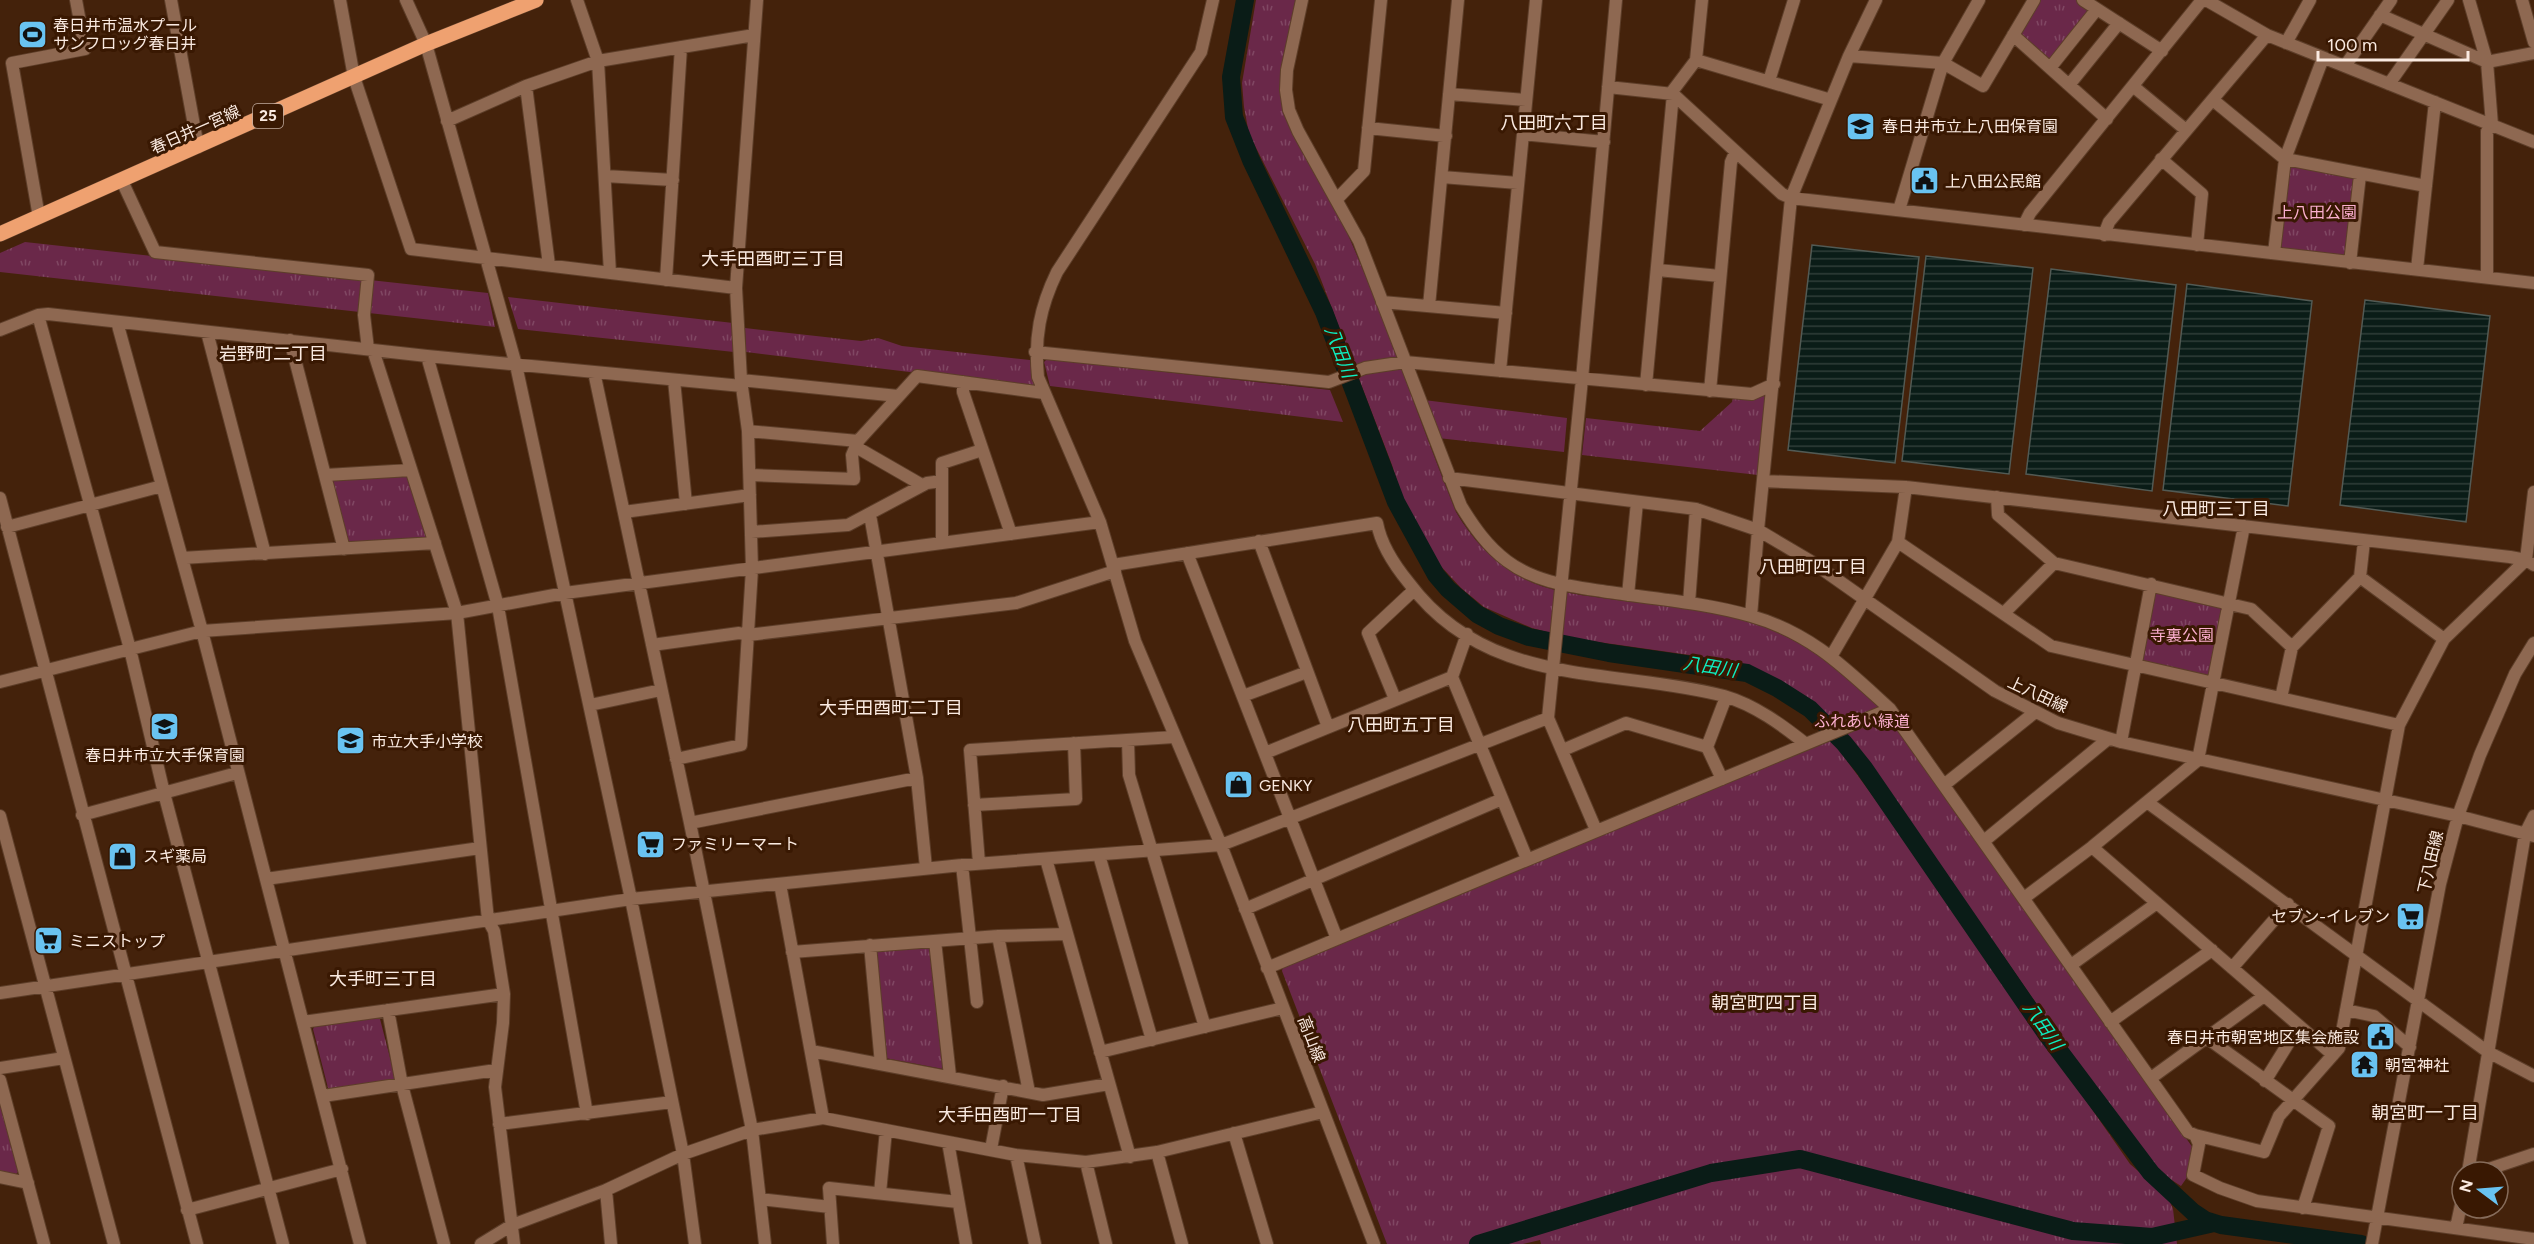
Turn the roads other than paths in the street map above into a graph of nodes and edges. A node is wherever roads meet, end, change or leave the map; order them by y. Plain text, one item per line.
1 (76, 0) edge
2 (171, 0) edge
3 (340, 0) edge
4 (406, 0) edge
5 (536, 0) edge
6 (577, 0) edge
7 (757, 0) edge
8 (1213, 0) edge
9 (1302, 0) edge
10 (1381, 0) edge
11 (1458, 0) edge
12 (1536, 0) edge
13 (1616, 0) edge
14 (1702, 0) edge
15 (1794, 0) edge
16 (1876, 0) edge
17 (1979, 0) edge
18 (2034, 0) edge
19 (2083, 0) edge
20 (2204, 0) edge
21 (2310, 0) edge
22 (2391, 0) edge
23 (2448, 0) edge
24 (2469, 0) edge
25 (2522, 0) edge
26 (2097, 9) junction
27 (2380, 15) junction
28 (2119, 23) junction
29 (754, 35) junction
30 (2013, 35) junction
31 (2267, 35) junction
32 (2425, 35) junction
33 (2534, 42) edge
34 (2286, 43) junction
35 (426, 44) junction
36 (681, 46) junction
37 (2162, 51) junction
38 (2534, 53) edge
39 (1849, 56) junction
40 (2323, 58) junction
41 (1696, 60) junction
42 (598, 61) junction
43 (2487, 62) junction
44 (1943, 63) junction
45 (2345, 66) junction
46 (2050, 68) junction
47 (354, 77) junction
48 (1770, 81) junction
49 (2389, 84) junction
50 (2069, 85) junction
51 (526, 86) junction
52 (1608, 87) junction
53 (2134, 87) junction
54 (1449, 94) junction
55 (1672, 94) junction
56 (1526, 100) junction
57 (1831, 100) junction
58 (2213, 100) junction
59 (2435, 102) junction
60 (2107, 119) junction
61 (447, 121) junction
62 (2492, 124) junction
63 (1368, 128) junction
64 (2186, 130) junction
65 (1523, 134) junction
66 (1446, 136) junction
67 (1604, 142) junction
68 (2534, 142) edge
69 (198, 147) junction
70 (1736, 153) junction
71 (2161, 159) junction
72 (2285, 159) junction
73 (2360, 175) junction
74 (604, 176) junction
75 (1442, 177) junction
76 (673, 180) junction
77 (122, 181) junction
78 (1518, 183) junction
79 (2426, 186) junction
80 (1791, 198) junction
81 (1337, 199) junction
82 (1899, 210) junction
83 (39, 217) junction
84 (2025, 225) junction
85 (0, 234) edge
86 (2104, 235) junction
87 (2197, 245) junction
88 (2274, 253) junction
89 (486, 258) junction
90 (2350, 263) junction
91 (549, 265) junction
92 (2417, 269) junction
93 (1658, 270) junction
94 (610, 273) junction
95 (1720, 276) junction
96 (2487, 277) junction
97 (666, 280) junction
98 (2534, 283) edge
99 (736, 288) junction
100 (1382, 302) junction
101 (1429, 306) junction
102 (1506, 313) junction
103 (38, 315) junction
104 (117, 322) junction
105 (0, 330) edge
106 (207, 332) junction
107 (290, 340) junction
108 (371, 349) junction
109 (1035, 352) junction
110 (427, 356) junction
111 (1405, 362) junction
112 (516, 365) junction
113 (1500, 371) junction
114 (594, 372) junction
115 (1582, 379) junction
116 (674, 380) junction
117 (963, 382) junction
118 (741, 383) junction
119 (1774, 384) junction
120 (1646, 385) junction
121 (1710, 390) junction
122 (1044, 393) junction
123 (898, 396) junction
124 (748, 431) junction
125 (857, 444) junction
126 (982, 450) junction
127 (411, 470) junction
128 (326, 475) junction
129 (750, 475) junction
130 (1449, 478) junction
131 (942, 481) junction
132 (1763, 481) junction
133 (922, 485) junction
134 (162, 486) junction
135 (1906, 487) junction
136 (2534, 492) edge
137 (1570, 493) junction
138 (750, 495) junction
139 (1997, 497) junction
140 (0, 498) edge
141 (1637, 502) junction
142 (686, 504) junction
143 (89, 506) junction
144 (1696, 509) junction
145 (624, 512) junction
146 (870, 515) junction
147 (1100, 522) junction
148 (2244, 526) junction
149 (8, 527) junction
150 (1758, 530) junction
151 (751, 532) junction
152 (1011, 534) junction
153 (1259, 541) junction
154 (2364, 541) junction
155 (1898, 542) junction
156 (435, 543) junction
157 (942, 543) junction
158 (345, 549) junction
159 (875, 552) junction
160 (1187, 553) junction
161 (265, 554) junction
162 (182, 558) junction
163 (2530, 562) edge
164 (2054, 563) junction
165 (1114, 568) junction
166 (752, 569) junction
167 (2360, 577) junction
168 (638, 584) junction
169 (2151, 584) junction
170 (1561, 585) junction
171 (1414, 590) junction
172 (565, 593) junction
173 (1628, 595) junction
174 (1863, 600) junction
175 (1689, 603) junction
176 (2229, 603) junction
177 (498, 606) junction
178 (457, 613) junction
179 (2004, 613) junction
180 (1751, 616) junction
181 (886, 617) junction
182 (202, 630) junction
183 (1467, 634) junction
184 (748, 635) junction
185 (2444, 639) junction
186 (2534, 643) edge
187 (652, 645) junction
188 (2292, 647) junction
189 (130, 649) junction
190 (1832, 655) junction
191 (2137, 666) junction
192 (1552, 669) junction
193 (45, 672) junction
194 (1307, 672) junction
195 (1452, 677) junction
196 (0, 682) edge
197 (2212, 683) junction
198 (661, 690) junction
199 (1243, 696) junction
200 (1726, 697) junction
201 (2281, 698) junction
202 (1395, 699) junction
203 (590, 705) junction
204 (1890, 709) junction
205 (2034, 713) junction
206 (1548, 718) junction
207 (2399, 725) junction
208 (1328, 727) junction
209 (1174, 736) junction
210 (2108, 739) junction
211 (1128, 740) junction
212 (1812, 742) junction
213 (2121, 742) junction
214 (1074, 743) junction
215 (1478, 745) junction
216 (1707, 747) junction
217 (1563, 750) junction
218 (1264, 753) junction
219 (676, 759) junction
220 (2198, 760) junction
221 (237, 773) junction
222 (916, 778) junction
223 (1722, 779) junction
224 (1944, 785) junction
225 (164, 793) junction
226 (1502, 799) junction
227 (2385, 801) junction
228 (2147, 802) junction
229 (974, 806) junction
230 (82, 815) junction
231 (2458, 816) junction
232 (2534, 816) edge
233 (1290, 819) junction
234 (0, 820) edge
235 (690, 823) junction
236 (1596, 830) junction
237 (2530, 835) edge
238 (1984, 841) junction
239 (1221, 845) junction
240 (2092, 847) junction
241 (480, 848) junction
242 (1152, 851) junction
243 (1100, 855) junction
244 (1046, 859) junction
245 (1527, 859) junction
246 (979, 863) junction
247 (962, 865) junction
248 (926, 868) junction
249 (1313, 878) junction
250 (266, 879) junction
251 (780, 884) junction
252 (704, 891) junction
253 (2024, 898) junction
254 (631, 899) junction
255 (2157, 903) junction
256 (2288, 904) junction
257 (1245, 909) junction
258 (552, 912) junction
259 (488, 920) junction
260 (1067, 934) junction
261 (998, 936) junction
262 (970, 938) junction
263 (1337, 939) junction
264 (935, 940) junction
265 (870, 945) junction
266 (2212, 950) junction
267 (284, 951) junction
268 (792, 952) junction
269 (2357, 955) junction
270 (209, 962) junction
271 (2071, 965) junction
272 (1267, 968) junction
273 (2232, 968) junction
274 (126, 975) junction
275 (46, 987) junction
276 (0, 993) edge
277 (504, 994) junction
278 (2264, 996) junction
279 (2419, 1001) junction
280 (977, 1002) dead end
281 (1283, 1008) junction
282 (388, 1010) junction
283 (2346, 1010) junction
284 (303, 1022) junction
285 (2110, 1022) junction
286 (2299, 1026) junction
287 (1205, 1027) junction
288 (2207, 1038) junction
289 (1152, 1040) junction
290 (2410, 1047) junction
291 (811, 1051) junction
292 (1100, 1052) junction
293 (2488, 1052) junction
294 (2333, 1055) junction
295 (64, 1058) junction
296 (881, 1064) junction
297 (0, 1068) edge
298 (496, 1070) junction
299 (950, 1076) junction
300 (2534, 1076) edge
301 (2151, 1078) junction
302 (0, 1080) edge
303 (2265, 1081) junction
304 (402, 1084) junction
305 (1109, 1084) junction
306 (1003, 1086) junction
307 (1029, 1092) junction
308 (323, 1096) junction
309 (2292, 1101) junction
310 (672, 1102) junction
311 (1323, 1112) junction
312 (587, 1113) junction
313 (823, 1118) junction
314 (499, 1124) junction
315 (752, 1130) junction
316 (886, 1130) junction
317 (1234, 1133) junction
318 (2195, 1135) junction
319 (948, 1142) junction
320 (992, 1149) junction
321 (1157, 1152) junction
322 (683, 1154) junction
323 (2534, 1154) edge
324 (1016, 1155) junction
325 (1131, 1157) junction
326 (2470, 1160) edge
327 (1086, 1162) junction
328 (2510, 1162) edge
329 (342, 1169) junction
330 (0, 1177) edge
331 (28, 1183) junction
332 (269, 1189) junction
333 (606, 1190) junction
334 (880, 1193) junction
335 (760, 1199) junction
336 (958, 1202) junction
337 (830, 1207) junction
338 (2303, 1208) junction
339 (187, 1210) junction
340 (2458, 1220) edge
341 (2376, 1223) junction
342 (512, 1225) junction
343 (2456, 1228) junction
344 (2534, 1239) edge
345 (44, 1244) edge
346 (114, 1244) edge
347 (197, 1244) edge
348 (283, 1244) edge
349 (360, 1244) edge
350 (444, 1244) edge
351 (481, 1244) edge
352 (514, 1244) edge
353 (610, 1244) edge
354 (695, 1244) edge
355 (765, 1244) edge
356 (833, 1244) edge
357 (966, 1244) edge
358 (1035, 1244) edge
359 (1106, 1244) edge
360 (1182, 1244) edge
361 (1267, 1244) edge
362 (1374, 1244) edge
363 (2372, 1244) edge

1 - 83 street
2 - 69 street
3 - 47 street
4 - 35 street
5 - 35 main road, 春日井一宮線 / 25
6 - 42 street
7 - 29 street
8 - 109 street, 高山線
9 - 81 street
10 - 63 street
11 - 54 street
12 - 56 street
13 - 52 street
14 - 41 street
15 - 48 street
16 - 39 street
17 - 44 street
18 - 30 street
19 - 26 street
20 - 31 street
20 - 37 street
21 - 34 street
22 - 27 street
23 - 32 street
24 - 43 street
25 - 33 street
26 - 28 street
26 - 46 street
27 - 32 street
27 - 45 street
28 - 37 street
28 - 50 street
29 - 36 street
29 - 99 street
30 - 44 street
30 - 46 street
31 - 34 street
31 - 58 street
32 - 43 street
32 - 49 street
34 - 40 street
35 - 47 main road, 春日井一宮線 / 25
35 - 61 street
36 - 42 street
36 - 76 street
37 - 53 street
38 - 43 street
39 - 44 street
39 - 57 street
40 - 45 street
40 - 72 street
41 - 48 street
41 - 55 street
42 - 51 street
42 - 74 street
43 - 62 street
44 - 82 street
45 - 49 street
46 - 50 street
47 - 69 main road, 春日井一宮線 / 25
47 - 89 street
48 - 57 street
49 - 59 street
50 - 60 street
51 - 61 street
51 - 91 street
52 - 55 street
52 - 67 street
53 - 60 street
53 - 64 street
54 - 56 street
54 - 66 street
55 - 70 street
55 - 93 street
56 - 65 street
57 - 80 street
58 - 64 street
58 - 72 street
59 - 62 street
59 - 79 street
60 - 84 street
61 - 89 street
62 - 68 street
62 - 96 street
63 - 66 street
63 - 81 street
64 - 71 street
65 - 67 street
65 - 78 street
66 - 75 street
67 - 115 street
69 - 77 main road, 春日井一宮線 / 25
70 - 80 street
70 - 95 street
71 - 86 street
71 - 87 street
72 - 73 street
72 - 88 street
73 - 79 street
73 - 90 street
74 - 76 street
74 - 94 street
75 - 78 street
75 - 101 street
76 - 97 street
77 - 83 main road, 春日井一宮線 / 25
77 - 108 street
78 - 102 street
79 - 92 street
80 - 82 street
80 - 119 street
81 - 100 street
82 - 84 street
83 - 85 main road, 春日井一宮線 / 25
84 - 86 street
86 - 87 street
87 - 88 street
88 - 90 street
89 - 91 street
89 - 112 street
90 - 92 street
91 - 94 street
92 - 96 street
93 - 95 street
93 - 120 street
94 - 97 street
95 - 121 street
96 - 98 street
97 - 99 street
99 - 118 street
100 - 101 street
100 - 111 street
101 - 102 street
102 - 113 street
103 - 104 street
103 - 105 street
103 - 143 street
104 - 106 street
104 - 134 street
106 - 107 street
106 - 161 street
107 - 108 street
107 - 128 street
108 - 110 street
108 - 127 street
109 - 111 street
109 - 122 street, 高山線
110 - 112 street
110 - 177 street
111 - 113 street
111 - 130 street
112 - 114 street
112 - 172 street
113 - 115 street
114 - 116 street
114 - 145 street
115 - 120 street
115 - 137 street
116 - 118 street
116 - 142 street
117 - 122 street
117 - 123 street
117 - 126 street
118 - 123 street
118 - 124 street
119 - 121 street
119 - 132 street
120 - 121 street
122 - 147 street, 高山線
123 - 125 street
124 - 125 street
124 - 129 street
125 - 129 street
125 - 133 street
126 - 131 street
126 - 152 street
127 - 128 street
127 - 156 street
128 - 158 street
129 - 138 street
130 - 137 street, 上八田線
130 - 170 street
131 - 133 street
131 - 157 street
132 - 135 street
132 - 150 street
133 - 146 street
134 - 143 street
134 - 162 street
135 - 139 street
135 - 155 street
136 - 163 street
137 - 141 street, 上八田線
137 - 170 street
138 - 142 street
138 - 151 street
139 - 148 street
139 - 164 street
140 - 149 street
141 - 144 street, 上八田線
141 - 173 street
142 - 145 street
143 - 149 street
143 - 189 street
144 - 150 street, 上八田線
144 - 175 street
145 - 168 street
146 - 151 street
146 - 159 street
147 - 152 street
147 - 165 street, 高山線
148 - 154 street
148 - 176 street
149 - 193 street
150 - 174 street, 上八田線
150 - 180 street
151 - 166 street
152 - 157 street
153 - 160 street
153 - 171 street
153 - 194 street
154 - 163 street
154 - 167 street
155 - 174 street
155 - 179 street
156 - 158 street
156 - 178 street
157 - 159 street
158 - 161 street
159 - 166 street
159 - 181 street
160 - 165 street
160 - 199 street
161 - 162 street
162 - 182 street
163 - 185 street
164 - 169 street
164 - 179 street
165 - 181 street
165 - 209 street, 高山線
166 - 168 street
166 - 184 street
167 - 185 street
167 - 188 street
168 - 172 street
168 - 187 street
169 - 176 street
169 - 191 street
170 - 173 street
170 - 192 street
171 - 183 street
171 - 202 street
172 - 177 street
172 - 203 street
173 - 175 street
174 - 190 street
174 - 205 street, 上八田線
175 - 180 street
176 - 188 street
176 - 197 street
177 - 178 street
177 - 258 street
178 - 182 street
178 - 241 street
179 - 191 street
180 - 190 street
181 - 184 street
181 - 222 street
182 - 189 street
182 - 221 street
183 - 192 street
183 - 195 street
184 - 187 street
184 - 219 street
185 - 207 street
186 - 231 street, 下八田線
187 - 198 street
188 - 201 street
189 - 193 street
189 - 225 street
190 - 204 street
191 - 197 street
191 - 213 street
192 - 200 street
192 - 206 street
193 - 196 street
193 - 230 street
194 - 199 street
194 - 208 street
195 - 202 street
195 - 215 street
197 - 201 street
197 - 220 street
198 - 203 street
198 - 219 street
199 - 218 street
200 - 212 street
200 - 216 street
201 - 207 street
202 - 208 street
203 - 254 street
204 - 212 street
204 - 224 street
205 - 210 street, 上八田線
205 - 224 street
206 - 215 street
206 - 217 street
207 - 227 street
208 - 218 street
209 - 211 street
209 - 239 street, 高山線
210 - 213 street, 上八田線
210 - 238 street
211 - 214 street
211 - 242 street
212 - 223 street
213 - 220 street, 上八田線
214 - 229 street
214 - 229 street
215 - 226 street
215 - 233 street
216 - 217 street
216 - 223 street
217 - 236 street
218 - 233 street
219 - 235 street
220 - 227 street, 上八田線
220 - 228 street
221 - 225 street
221 - 250 street
222 - 235 street
222 - 248 street
223 - 236 street
224 - 238 street
225 - 230 street
225 - 270 street
226 - 245 street
226 - 249 street
227 - 231 street, 上八田線
227 - 269 street
228 - 240 street
228 - 256 street
229 - 246 street
230 - 274 street
231 - 237 street, 上八田線
231 - 279 street, 下八田線
232 - 237 street
233 - 239 street
233 - 249 street
234 - 275 street
235 - 252 street
236 - 245 street
237 - 293 street
238 - 253 street
239 - 242 street
239 - 257 street, 高山線
240 - 253 street
240 - 255 street
241 - 250 street
241 - 259 street
242 - 243 street
242 - 287 street
243 - 244 street
243 - 289 street
244 - 246 street
244 - 260 street
245 - 263 street
246 - 247 street
247 - 248 street
247 - 262 street
248 - 251 street
249 - 257 street
249 - 263 street
250 - 267 street
251 - 252 street
251 - 268 street
252 - 254 street
252 - 315 street
253 - 271 street
254 - 258 street
254 - 310 street
255 - 266 street
255 - 271 street
256 - 269 street
256 - 273 street
257 - 272 street, 高山線
258 - 259 street
258 - 312 street
259 - 267 street
259 - 277 street
260 - 261 street
260 - 292 street
261 - 262 street
261 - 307 street
262 - 264 street
262 - 280 street
263 - 272 street
264 - 265 street
264 - 299 street
265 - 268 street
265 - 296 street
266 - 273 street
266 - 285 street
267 - 270 street
267 - 284 street
268 - 291 street
269 - 279 street
269 - 283 street
270 - 274 street
270 - 332 street
271 - 285 street
272 - 281 street, 高山線
273 - 278 street
274 - 275 street
274 - 339 street
275 - 276 street
275 - 295 street
277 - 282 street
277 - 298 street
278 - 286 street
278 - 288 street
279 - 290 street, 下八田線
279 - 293 street
281 - 287 street
281 - 311 street, 高山線
282 - 284 street
282 - 304 street
283 - 290 street
283 - 294 street
284 - 308 street
285 - 301 street
286 - 294 street
286 - 303 street
287 - 289 street
288 - 301 street
288 - 303 street
289 - 292 street
290 - 341 street, 下八田線
291 - 296 street
291 - 313 street
292 - 305 street
293 - 300 street
293 - 326 street
294 - 309 street
295 - 297 street
295 - 346 street
296 - 299 street
298 - 304 street
298 - 314 street
299 - 306 street
301 - 318 street
302 - 331 street
303 - 309 street
304 - 308 street
304 - 350 street
305 - 307 street
305 - 325 street
306 - 307 street
306 - 320 street
308 - 329 street
309 - 318 street
309 - 338 street
310 - 312 street
310 - 322 street
311 - 317 street
311 - 362 street, 高山線
312 - 314 street
313 - 315 street
313 - 316 street
314 - 342 street
315 - 322 street
315 - 335 street
316 - 319 street
316 - 334 street
317 - 321 street
317 - 361 street
318 - 338 street
319 - 320 street
319 - 336 street
320 - 324 street
321 - 325 street
321 - 360 street
322 - 333 street
322 - 354 street
323 - 328 street
324 - 327 street
324 - 358 street
325 - 327 street
327 - 359 street
329 - 332 street
329 - 349 street
330 - 331 street
331 - 345 street
332 - 339 street
332 - 348 street
333 - 342 street
333 - 353 street
334 - 336 street
334 - 337 street
335 - 337 street
335 - 355 street
336 - 357 street
337 - 356 street
338 - 341 street
339 - 347 street
340 - 343 street
341 - 343 street
341 - 363 street, 下八田線
342 - 351 street
342 - 352 street
343 - 344 street

